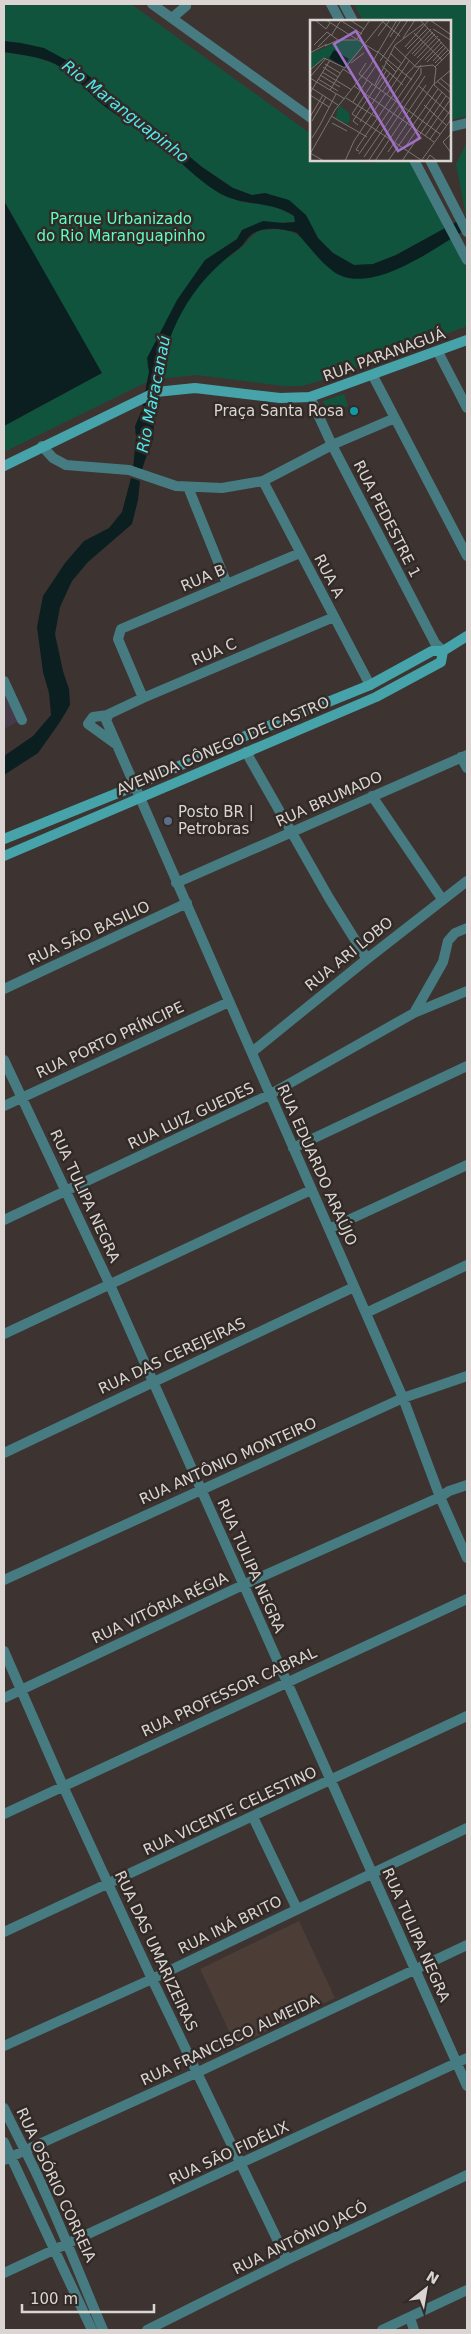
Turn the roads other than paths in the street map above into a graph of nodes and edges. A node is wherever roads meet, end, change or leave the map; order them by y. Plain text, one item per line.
1 (152, 4) edge
2 (331, 4) edge
3 (344, 4) edge
4 (186, 5) edge
5 (172, 18) junction
6 (339, 20) edge
7 (352, 20) edge
8 (310, 117) edge
9 (467, 123) edge
10 (451, 128) edge
11 (415, 161) edge
12 (431, 161) edge
13 (467, 232) edge
14 (467, 259) edge
15 (467, 340) edge
16 (438, 352) junction
17 (373, 376) junction
18 (310, 397) junction
19 (467, 408) edge
20 (395, 418) junction
21 (332, 445) junction
22 (42, 446) junction
23 (4, 466) edge
24 (264, 481) junction
25 (188, 487) junction
26 (300, 553) junction
27 (467, 556) edge
28 (227, 584) junction
29 (334, 617) junction
30 (466, 638) edge
31 (443, 651) junction
32 (4, 680) edge
33 (370, 685) junction
34 (376, 697) junction
35 (143, 698) junction
36 (107, 716) junction
37 (22, 720) dead end
38 (254, 732) junction
39 (117, 745) junction
40 (261, 745) junction
41 (246, 752) junction
42 (464, 756) edge
43 (467, 768) edge
44 (135, 786) junction
45 (372, 796) junction
46 (139, 798) junction
47 (293, 832) junction
48 (4, 839) edge
49 (4, 856) edge
50 (467, 881) edge
51 (176, 883) junction
52 (442, 898) junction
53 (187, 903) junction
54 (467, 928) edge
55 (367, 958) junction
56 (4, 989) edge
57 (467, 992) edge
58 (228, 1002) junction
59 (414, 1013) junction
60 (252, 1052) junction
61 (4, 1060) edge
62 (467, 1066) edge
63 (269, 1095) junction
64 (21, 1098) junction
65 (4, 1106) edge
66 (293, 1148) junction
67 (467, 1165) edge
68 (311, 1190) junction
69 (66, 1191) junction
70 (4, 1220) edge
71 (329, 1229) junction
72 (467, 1265) edge
73 (110, 1285) junction
74 (354, 1288) junction
75 (366, 1313) junction
76 (4, 1334) edge
77 (467, 1376) edge
78 (152, 1381) junction
79 (403, 1398) junction
80 (4, 1453) edge
81 (467, 1485) edge
82 (200, 1490) junction
83 (440, 1497) junction
84 (467, 1558) edge
85 (4, 1580) edge
86 (243, 1585) junction
87 (467, 1600) edge
88 (4, 1651) edge
89 (286, 1682) junction
90 (20, 1690) junction
91 (4, 1698) edge
92 (467, 1716) edge
93 (331, 1780) junction
94 (63, 1786) junction
95 (4, 1814) edge
96 (253, 1817) junction
97 (467, 1828) edge
98 (372, 1873) junction
99 (108, 1884) junction
100 (297, 1909) junction
101 (4, 1932) edge
102 (467, 1945) edge
103 (416, 1969) junction
104 (152, 1979) junction
105 (4, 2046) edge
106 (467, 2058) edge
107 (457, 2063) junction
108 (196, 2073) junction
109 (467, 2086) edge
110 (4, 2108) edge
111 (4, 2142) edge
112 (23, 2150) junction
113 (7, 2158) edge
114 (241, 2164) junction
115 (467, 2175) edge
116 (68, 2244) junction
117 (54, 2250) junction
118 (286, 2260) junction
119 (4, 2273) edge
120 (467, 2290) edge
121 (410, 2318) junction
122 (92, 2330) edge
123 (103, 2330) edge
124 (147, 2330) edge
125 (382, 2330) edge
126 (414, 2330) edge

1 - 5 street
2 - 6 street
3 - 7 street
4 - 5 street
5 - 8 street
9 - 10 street
11 - 14 street
12 - 13 street
15 - 16 main road, RUA PARANAGUÁ
16 - 17 main road, RUA PARANAGUÁ
16 - 19 street
17 - 18 main road, RUA PARANAGUÁ
17 - 20 street
18 - 21 street, RUA PEDESTRE 1
18 - 22 main road, RUA PARANAGUÁ
20 - 21 street
20 - 27 street
21 - 24 street
21 - 31 street, RUA PEDESTRE 1
22 - 23 main road
22 - 25 street
24 - 25 street
24 - 26 street, RUA A
25 - 28 street
26 - 28 street, RUA B
26 - 29 street, RUA A
28 - 35 street, RUA B
29 - 33 street, RUA A
29 - 35 street, RUA C
30 - 31 main road, AVENIDA CÔNEGO DE CASTRO
31 - 33 main road, AVENIDA CÔNEGO DE CASTRO
31 - 34 main road, AVENIDA CÔNEGO DE CASTRO
32 - 37 street
33 - 34 main road
33 - 38 main road, AVENIDA CÔNEGO DE CASTRO
34 - 40 main road, AVENIDA CÔNEGO DE CASTRO
35 - 36 street, RUA C
36 - 39 street, RUA EDUARDO ARAÚJO
36 - 39 street, RUA C
38 - 40 main road
38 - 44 main road, AVENIDA CÔNEGO DE CASTRO
39 - 44 street, RUA EDUARDO ARAÚJO
40 - 41 main road, AVENIDA CÔNEGO DE CASTRO
41 - 46 main road, AVENIDA CÔNEGO DE CASTRO
41 - 47 street
42 - 43 street
42 - 45 street, RUA BRUMADO
44 - 46 street, RUA EDUARDO ARAÚJO
44 - 48 main road, AVENIDA CÔNEGO DE CASTRO
45 - 47 street, RUA BRUMADO
45 - 52 street
46 - 49 main road, AVENIDA CÔNEGO DE CASTRO
46 - 51 street, RUA EDUARDO ARAÚJO
47 - 51 street, RUA BRUMADO
47 - 55 street
50 - 52 street, RUA ARI LOBO
51 - 53 street, RUA EDUARDO ARAÚJO
52 - 55 street, RUA ARI LOBO
53 - 56 street, RUA SÃO BASILIO
53 - 58 street, RUA EDUARDO ARAÚJO
54 - 59 street
55 - 60 street, RUA ARI LOBO
57 - 59 street, RUA LUIZ GUEDES
58 - 60 street, RUA EDUARDO ARAÚJO
58 - 64 street, RUA PORTO PRÍNCIPE
59 - 63 street, RUA LUIZ GUEDES
60 - 63 street, RUA EDUARDO ARAÚJO
61 - 64 street, RUA TULIPA NEGRA
62 - 66 street
63 - 66 street, RUA EDUARDO ARAÚJO
63 - 69 street, RUA LUIZ GUEDES
64 - 65 street, RUA PORTO PRÍNCIPE
64 - 69 street, RUA TULIPA NEGRA
66 - 68 street, RUA EDUARDO ARAÚJO
67 - 71 street
68 - 71 street, RUA EDUARDO ARAÚJO
68 - 73 street
69 - 70 street, RUA LUIZ GUEDES
69 - 73 street, RUA TULIPA NEGRA
71 - 74 street, RUA EDUARDO ARAÚJO
72 - 75 street
73 - 76 street
73 - 78 street, RUA TULIPA NEGRA
74 - 75 street, RUA EDUARDO ARAÚJO
74 - 78 street, RUA DAS CEREJEIRAS
75 - 79 street, RUA EDUARDO ARAÚJO
77 - 79 street, RUA ANTÔNIO MONTEIRO
78 - 80 street, RUA DAS CEREJEIRAS
78 - 82 street, RUA TULIPA NEGRA
79 - 82 street, RUA ANTÔNIO MONTEIRO
79 - 83 street, RUA EDUARDO ARAÚJO
81 - 83 street, RUA VITÓRIA RÉGIA
82 - 85 street, RUA ANTÔNIO MONTEIRO
82 - 86 street, RUA TULIPA NEGRA
83 - 84 street, RUA EDUARDO ARAÚJO
83 - 86 street, RUA VITÓRIA RÉGIA
86 - 89 street, RUA TULIPA NEGRA
86 - 90 street, RUA VITÓRIA RÉGIA
87 - 89 street, RUA PROFESSOR CABRAL
88 - 90 street, RUA DAS UMARIZEIRAS
89 - 93 street, RUA TULIPA NEGRA
89 - 94 street, RUA PROFESSOR CABRAL
90 - 91 street, RUA VITÓRIA RÉGIA
90 - 94 street, RUA DAS UMARIZEIRAS
92 - 93 street, RUA VICENTE CELESTINO
93 - 96 street, RUA VICENTE CELESTINO
93 - 98 street, RUA TULIPA NEGRA
94 - 95 street, RUA PROFESSOR CABRAL
94 - 99 street, RUA DAS UMARIZEIRAS
96 - 99 street, RUA VICENTE CELESTINO
96 - 100 street
97 - 98 street, RUA INÁ BRITO
98 - 100 street, RUA INÁ BRITO
98 - 103 street, RUA TULIPA NEGRA
99 - 101 street, RUA VICENTE CELESTINO
99 - 104 street, RUA DAS UMARIZEIRAS
100 - 104 street, RUA INÁ BRITO
102 - 103 street, RUA FRANCISCO ALMEIDA
103 - 107 street, RUA TULIPA NEGRA
103 - 108 street, RUA FRANCISCO ALMEIDA
104 - 105 street, RUA INÁ BRITO
104 - 108 street, RUA DAS UMARIZEIRAS
106 - 107 street, RUA SÃO FIDÉLIX
107 - 109 street, RUA TULIPA NEGRA
107 - 114 street, RUA SÃO FIDÉLIX
108 - 112 street, RUA FRANCISCO ALMEIDA
108 - 114 street, RUA DAS UMARIZEIRAS
110 - 112 street, RUA OSÓRIO CORREIA
111 - 113 street, RUA OSÓRIO CORREIA
112 - 113 street, RUA FRANCISCO ALMEIDA
112 - 116 street, RUA OSÓRIO CORREIA
113 - 117 street, RUA OSÓRIO CORREIA
114 - 116 street, RUA SÃO FIDÉLIX
114 - 118 street, RUA DAS UMARIZEIRAS
115 - 118 street, RUA ANTÔNIO JACÓ
116 - 117 street, RUA SÃO FIDÉLIX
116 - 123 street, RUA OSÓRIO CORREIA
117 - 119 street, RUA SÃO FIDÉLIX
117 - 122 street, RUA OSÓRIO CORREIA
118 - 124 street, RUA ANTÔNIO JACÓ
120 - 121 street
121 - 125 street
121 - 126 street

